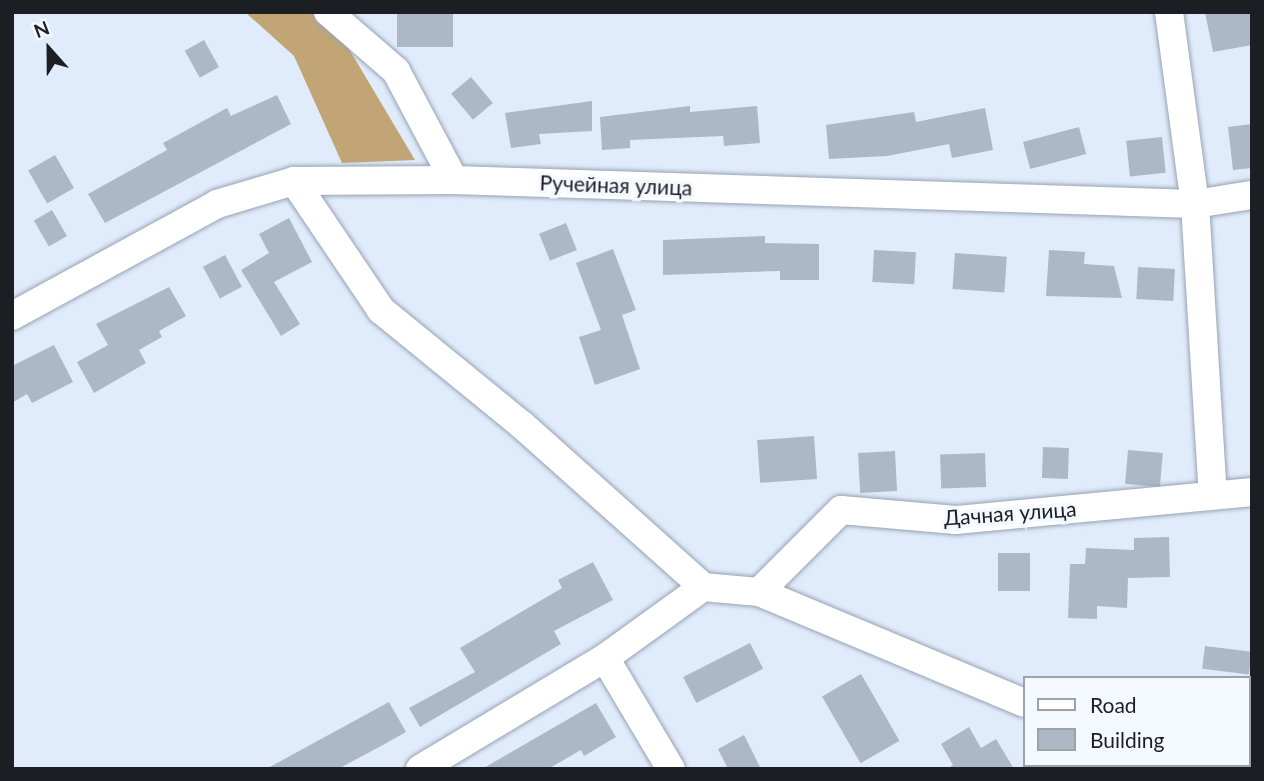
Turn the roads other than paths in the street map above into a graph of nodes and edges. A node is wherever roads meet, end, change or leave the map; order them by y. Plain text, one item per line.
1 (328, 12) edge
2 (1169, 12) edge
3 (454, 180) junction
4 (294, 181) junction
5 (1252, 195) edge
6 (1195, 204) junction
7 (12, 316) edge
8 (1252, 492) edge
9 (1213, 495) junction
10 (703, 587) junction
11 (759, 592) junction
12 (605, 658) junction
13 (1023, 703) edge
14 (420, 769) edge
15 (671, 769) edge

1 - 3 street
2 - 6 street
3 - 4 street, Ручейная улица
3 - 6 street, Ручейная улица
4 - 7 street, Ручейная улица
4 - 10 street
5 - 6 street, Ручейная улица
6 - 9 street
8 - 9 street, Дачная улица
9 - 11 street, Дачная улица
10 - 11 street
10 - 12 street
11 - 13 street
12 - 14 street
12 - 15 street

